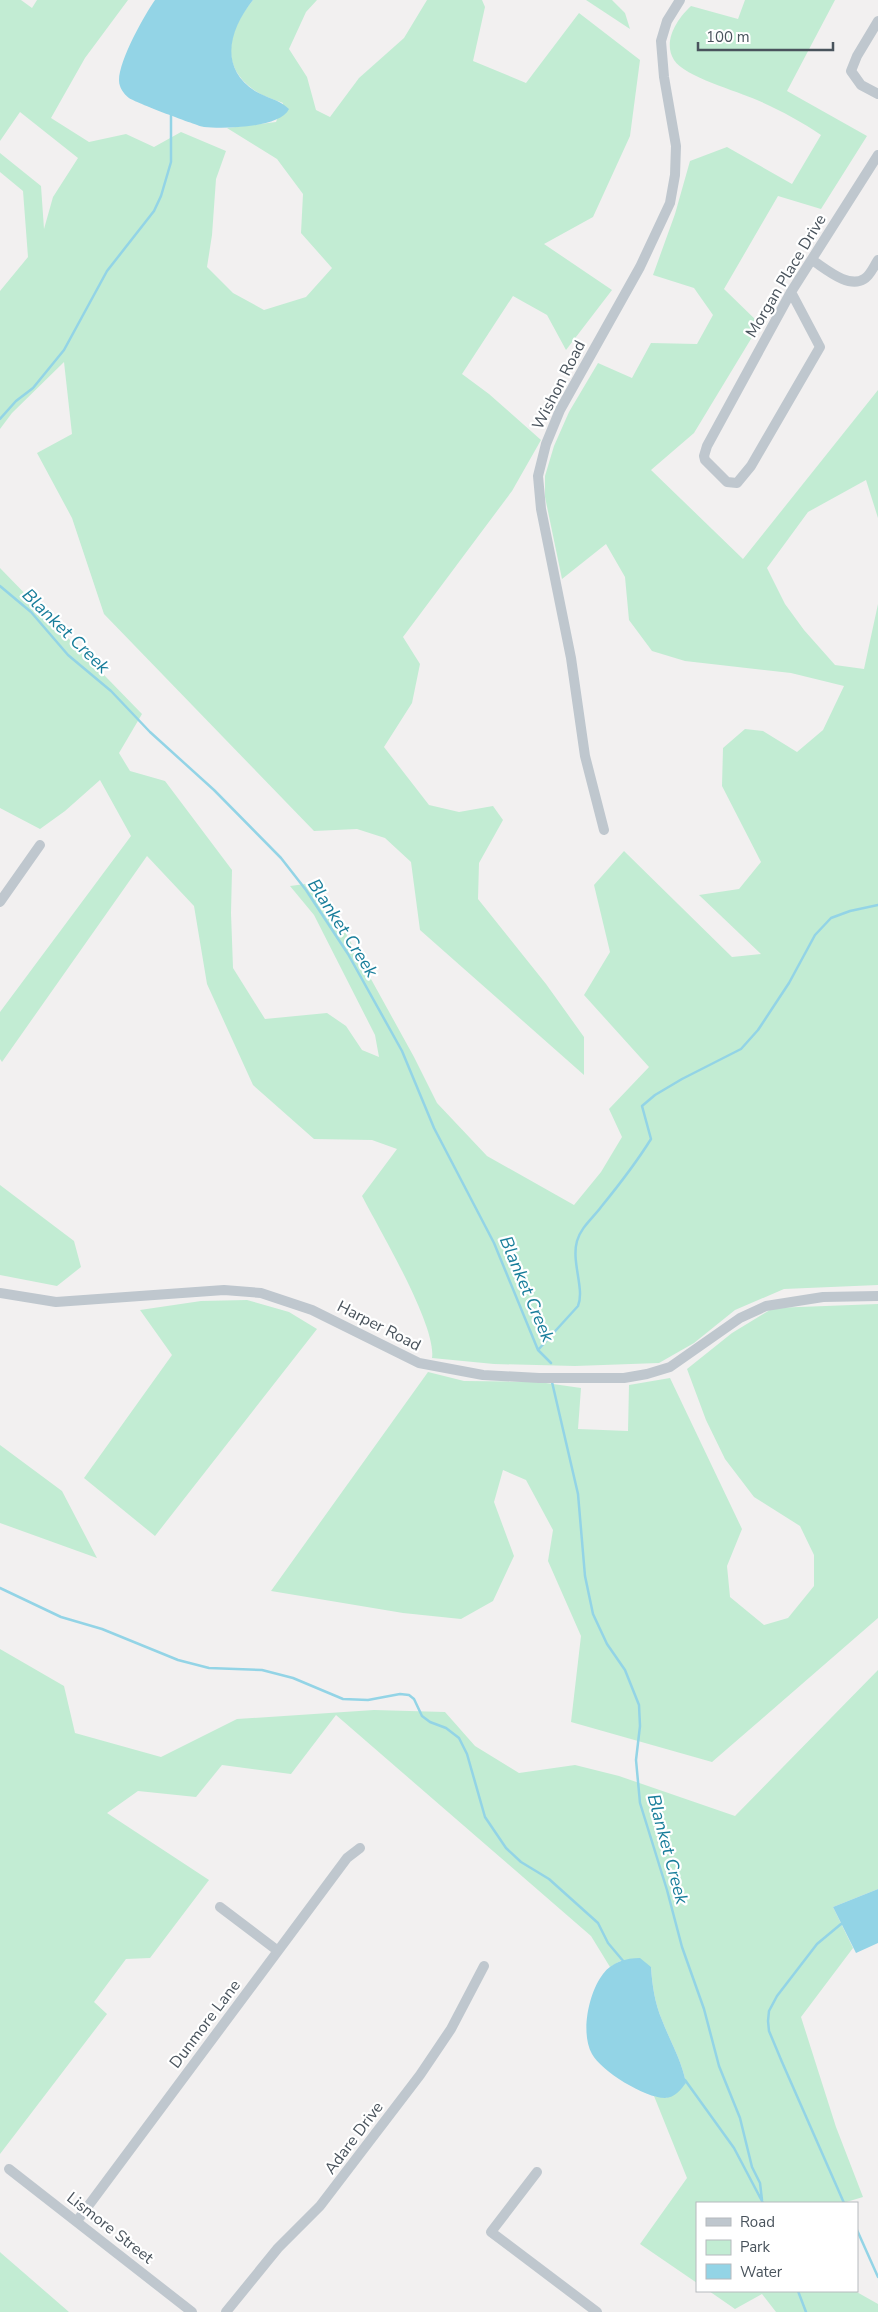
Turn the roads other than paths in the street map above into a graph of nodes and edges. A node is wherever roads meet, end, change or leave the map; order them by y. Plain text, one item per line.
1 (680, 0) edge
2 (878, 21) edge
3 (878, 94) edge
4 (878, 155) edge
5 (812, 260) junction
6 (878, 260) edge
7 (791, 292) junction
8 (604, 830) dead end
9 (40, 845) dead end
10 (0, 902) edge
11 (0, 1293) edge
12 (878, 1296) edge
13 (360, 1848) dead end
14 (220, 1907) dead end
15 (278, 1951) junction
16 (484, 1966) dead end
17 (9, 2169) dead end
18 (537, 2172) dead end
19 (77, 2220) junction
20 (192, 2312) edge
21 (226, 2312) edge
22 (597, 2312) edge

1 - 8 street, Wishon Road
2 - 3 street
4 - 5 street, Morgan Place Drive
5 - 6 street
5 - 7 street, Morgan Place Drive
7 - 7 street, Morgan Place Drive
9 - 10 street
11 - 12 street, Harper Road
13 - 15 street, Dunmore Lane
14 - 15 street
15 - 19 street, Dunmore Lane
16 - 21 street, Adare Drive
17 - 19 street, Lismore Street
18 - 22 street
19 - 20 street, Lismore Street

